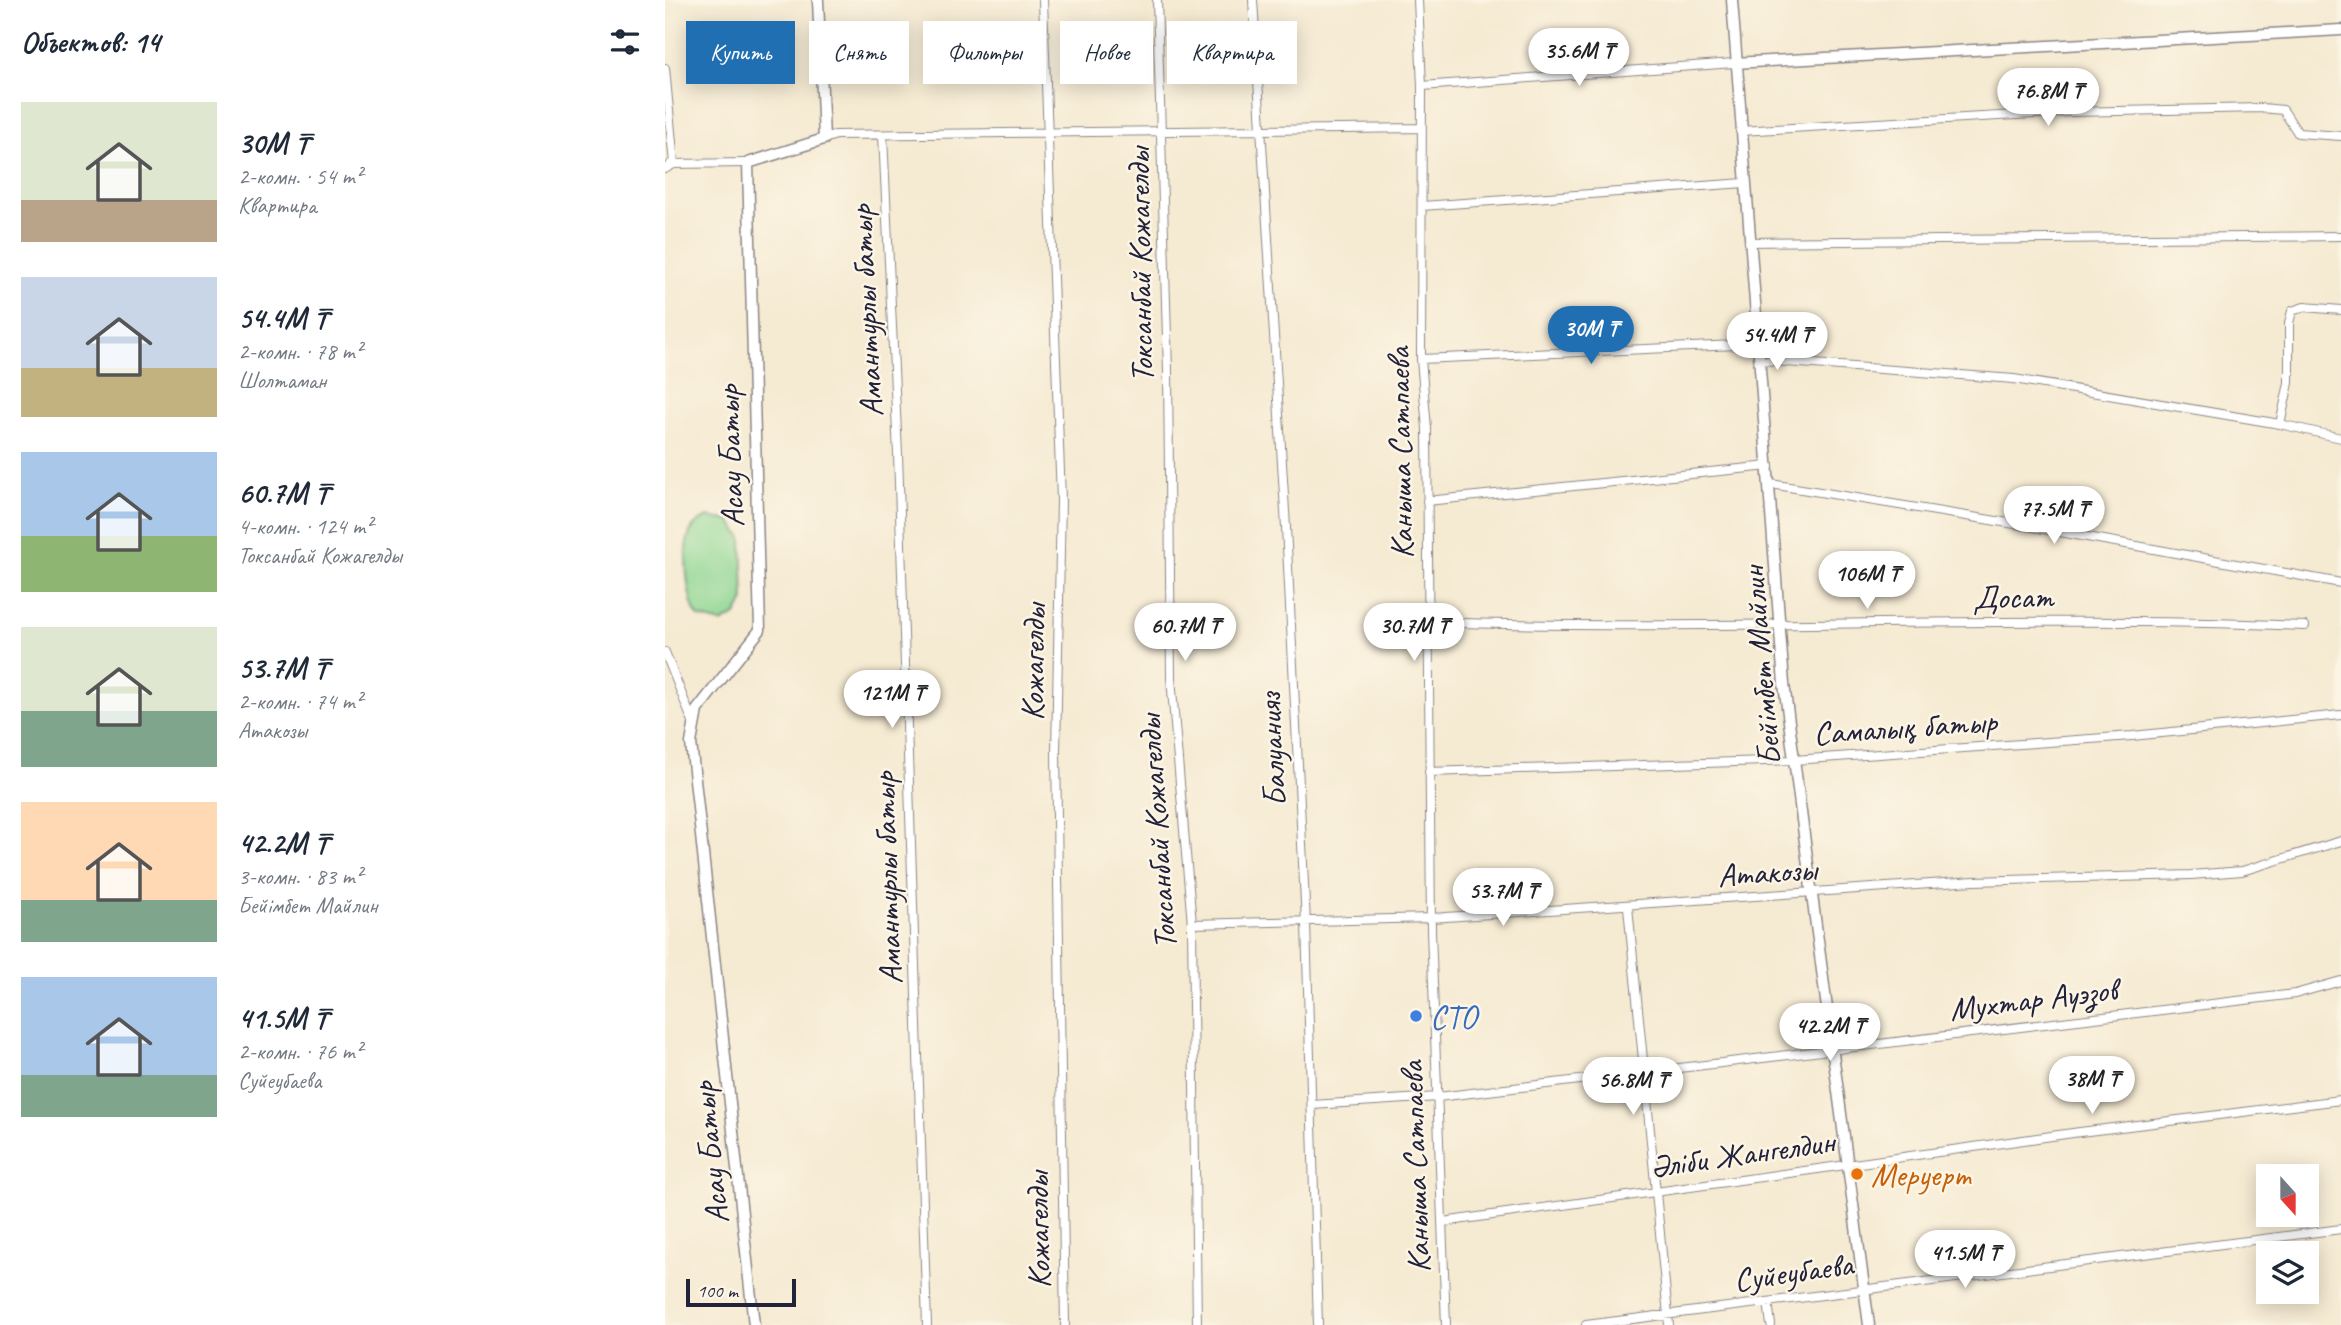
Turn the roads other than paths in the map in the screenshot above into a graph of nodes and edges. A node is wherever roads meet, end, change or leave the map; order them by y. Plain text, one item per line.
1 (818, 0) edge
2 (1043, 0) edge
3 (1157, 0) edge
4 (1253, 0) edge
5 (1417, 0) edge
6 (1731, 0) edge
7 (2341, 30) edge
8 (1734, 62) junction
9 (665, 68) edge
10 (1422, 86) junction
11 (1421, 128) junction
12 (1161, 130) junction
13 (1261, 131) junction
14 (1740, 131) junction
15 (1048, 133) junction
16 (883, 135) junction
17 (2341, 136) edge
18 (824, 139) junction
19 (748, 163) junction
20 (669, 164) edge
21 (665, 169) edge
22 (1745, 183) junction
23 (1422, 206) junction
24 (2341, 236) edge
25 (1749, 243) junction
26 (2341, 310) edge
27 (1759, 344) junction
28 (1421, 359) junction
29 (1760, 359) junction
30 (2280, 424) junction
31 (2341, 438) edge
32 (1769, 466) junction
33 (1771, 484) junction
34 (1427, 502) junction
35 (2341, 583) edge
36 (1428, 622) junction
37 (2305, 625) dead end
38 (1780, 626) junction
39 (665, 652) edge
40 (2341, 715) edge
41 (694, 725) junction
42 (1794, 760) junction
43 (1429, 772) junction
44 (2341, 841) edge
45 (1812, 894) junction
46 (1628, 907) junction
47 (1431, 918) junction
48 (1306, 923) junction
49 (1192, 924) junction
50 (2341, 981) edge
51 (1832, 1048) junction
52 (1643, 1072) junction
53 (1438, 1097) junction
54 (2341, 1100) edge
55 (1312, 1105) junction
56 (1848, 1165) junction
57 (1654, 1192) junction
58 (1443, 1222) junction
59 (2341, 1229) edge
60 (1865, 1287) junction
61 (1768, 1302) junction
62 (1668, 1315) junction
63 (754, 1325) edge
64 (927, 1325) edge
65 (1065, 1325) edge
66 (1197, 1325) edge
67 (1318, 1325) edge
68 (1447, 1325) edge
69 (1586, 1325) edge
70 (1669, 1325) edge
71 (1771, 1325) edge
72 (1869, 1325) edge

1 - 18 street
2 - 15 street, Кожагелды
3 - 12 street, Токсанбай Кожагелды
4 - 13 street, Балуанияз
5 - 10 street, Каныша Сатпаева
6 - 8 street, Бейімбет Майлин
7 - 8 street
8 - 10 street
8 - 14 street, Бейімбет Майлин
9 - 20 street
10 - 11 street, Каныша Сатпаева
11 - 13 street
11 - 23 street, Каныша Сатпаева
12 - 13 street
12 - 15 street
12 - 49 street, Токсанбай Кожагелды
13 - 48 street, Балуанияз
14 - 17 street
14 - 22 street, Бейімбет Майлин
15 - 16 street
15 - 65 street, Кожагелды
16 - 18 street
16 - 64 street, Амантурлы батыр
18 - 19 street
19 - 20 street
19 - 41 street, Асау Батыр
20 - 21 street
22 - 23 street
22 - 25 street, Бейімбет Майлин
23 - 28 street, Каныша Сатпаева
24 - 25 street
25 - 27 street, Бейімбет Майлин
26 - 30 street
27 - 28 street
27 - 29 street, Бейімбет Майлин
28 - 34 street, Каныша Сатпаева
29 - 30 street
29 - 32 street, Бейімбет Майлин
30 - 31 street
32 - 33 street, Бейімбет Майлин
32 - 34 street
33 - 35 street, Досат
33 - 38 street, Бейімбет Майлин
34 - 36 street, Каныша Сатпаева
36 - 38 street, Досат
36 - 43 street, Каныша Сатпаева
37 - 38 street, Досат
38 - 42 street, Бейімбет Майлин
39 - 41 street, Асау Батыр
40 - 42 street, Самалық батыр
41 - 63 street, Асау Батыр
42 - 43 street, Самалық батыр
42 - 45 street, Бейімбет Майлин
43 - 47 street, Каныша Сатпаева
44 - 45 street, Атакозы
45 - 46 street, Атакозы
45 - 51 street, Бейімбет Майлин
46 - 47 street, Атакозы
46 - 52 street
47 - 48 street, Атакозы
47 - 53 street, Каныша Сатпаева
48 - 49 street, Атакозы
48 - 55 street, Балуанияз
49 - 66 street, Токсанбай Кожагелды
50 - 51 street, Мухтар Ауэзов
51 - 52 street, Мухтар Ауэзов
51 - 56 street, Бейімбет Майлин
52 - 53 street, Мухтар Ауэзов
52 - 57 street
53 - 55 street, Мухтар Ауэзов
53 - 58 street, Каныша Сатпаева
54 - 56 street, Әліби Жангелдин
55 - 67 street, Балуанияз
56 - 57 street, Әліби Жангелдин
56 - 60 street, Бейімбет Майлин
57 - 58 street, Әліби Жангелдин
57 - 62 street
58 - 68 street, Каныша Сатпаева
59 - 60 street, Суйеубаева
60 - 61 street, Суйеубаева
60 - 72 street, Бейімбет Майлин
61 - 62 street, Суйеубаева
61 - 71 street
62 - 69 street, Суйеубаева
62 - 70 street

